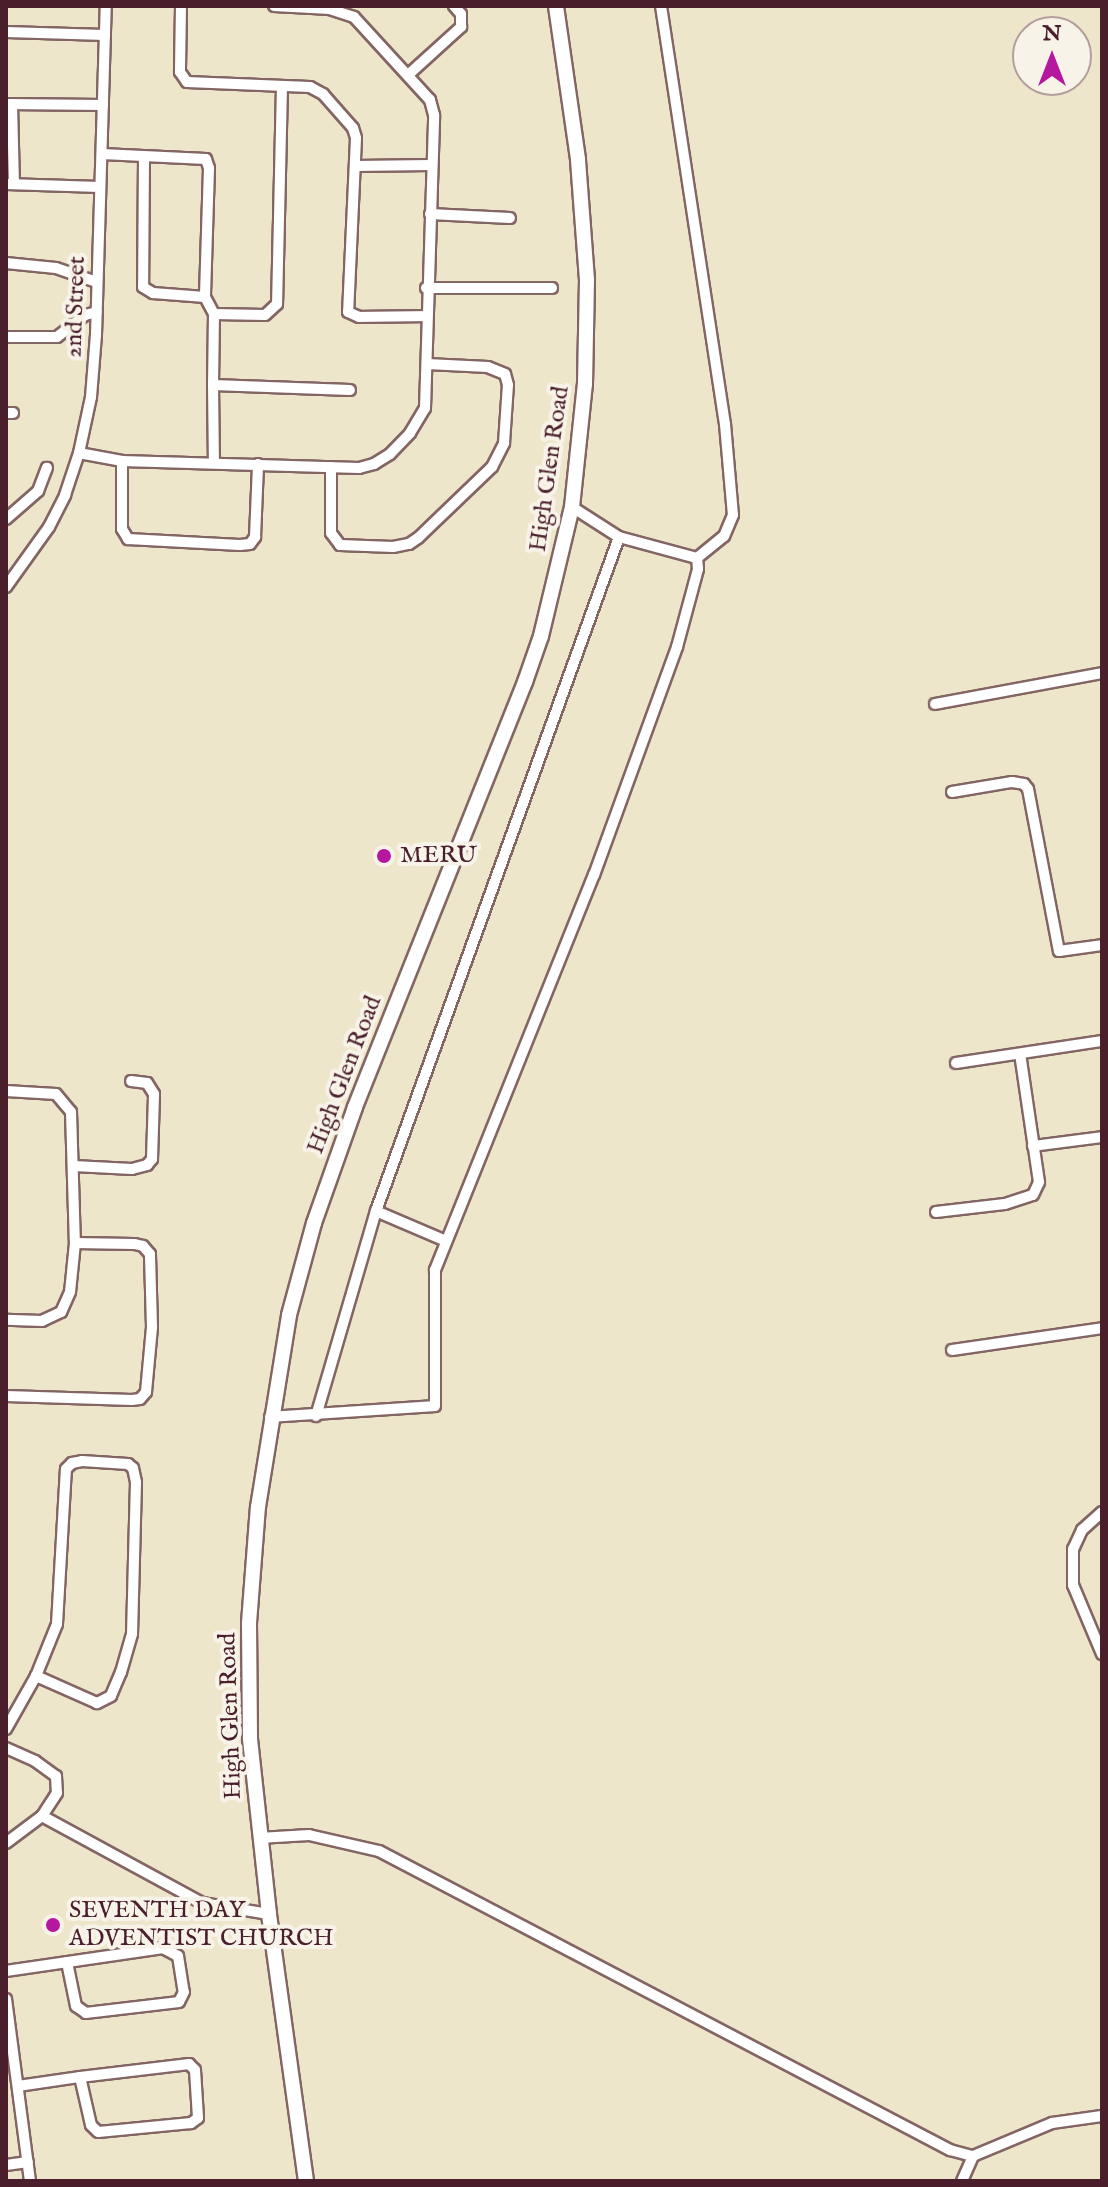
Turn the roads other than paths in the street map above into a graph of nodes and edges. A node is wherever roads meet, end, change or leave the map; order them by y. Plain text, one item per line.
1 (106, 6) edge
2 (181, 6) edge
3 (274, 6) edge
4 (454, 6) edge
5 (556, 6) edge
6 (661, 6) edge
7 (330, 8) edge
8 (6, 32) edge
9 (105, 35) junction
10 (408, 75) junction
11 (282, 86) junction
12 (9, 104) edge
13 (103, 105) junction
14 (102, 154) junction
15 (144, 157) junction
16 (431, 165) junction
17 (355, 166) junction
18 (10, 184) edge
19 (100, 187) junction
20 (430, 214) junction
21 (510, 218) dead end
22 (6, 263) edge
23 (97, 282) junction
24 (426, 288) junction
25 (552, 288) dead end
26 (205, 297) junction
27 (97, 312) junction
28 (214, 314) junction
29 (427, 316) junction
30 (6, 337) edge
31 (427, 364) junction
32 (213, 385) junction
33 (350, 390) dead end
34 (79, 453) junction
35 (122, 461) junction
36 (214, 462) junction
37 (258, 464) junction
38 (331, 467) junction
39 (47, 468) dead end
40 (572, 507) junction
41 (6, 519) edge
42 (619, 537) junction
43 (697, 558) junction
44 (6, 587) edge
45 (1102, 673) edge
46 (935, 704) dead end
47 (952, 792) dead end
48 (1102, 945) edge
49 (1102, 1041) edge
50 (1020, 1054) junction
51 (956, 1063) dead end
52 (131, 1081) dead end
53 (6, 1091) edge
54 (1102, 1137) edge
55 (1033, 1146) junction
56 (74, 1166) junction
57 (376, 1211) junction
58 (936, 1212) dead end
59 (446, 1241) junction
60 (75, 1243) junction
61 (6, 1320) edge
62 (1102, 1328) edge
63 (952, 1350) dead end
64 (6, 1396) edge
65 (316, 1416) junction
66 (270, 1417) junction
67 (1102, 1512) edge
68 (1102, 1654) edge
69 (36, 1676) junction
70 (6, 1729) edge
71 (6, 1748) edge
72 (42, 1816) junction
73 (259, 1838) junction
74 (6, 1843) edge
75 (269, 1914) junction
76 (67, 1962) junction
77 (6, 1971) edge
78 (6, 1999) edge
79 (7, 2019) edge
80 (80, 2077) junction
81 (18, 2086) junction
82 (1102, 2116) edge
83 (973, 2156) junction
84 (28, 2162) junction
85 (6, 2165) edge
86 (30, 2181) edge
87 (306, 2181) edge
88 (962, 2181) edge

1 - 9 street, 2nd Street
2 - 11 street
3 - 7 street
4 - 10 street
5 - 40 main road, High Glen Road
6 - 43 street
7 - 10 street
8 - 9 street
9 - 13 street, 2nd Street
10 - 16 street
11 - 17 street
11 - 28 street
12 - 13 street
12 - 18 street
13 - 14 street, 2nd Street
14 - 15 street
14 - 19 street, 2nd Street
15 - 26 street
15 - 26 street
16 - 17 street
16 - 20 street
17 - 29 street
18 - 19 street
19 - 23 street, 2nd Street
20 - 21 street
20 - 24 street
22 - 23 street
23 - 27 street, 2nd Street
24 - 25 street
24 - 29 street
26 - 28 street
27 - 30 street
27 - 34 street, 2nd Street
28 - 32 street
29 - 31 street
31 - 38 street
31 - 38 street
32 - 33 street
32 - 36 street
34 - 35 street
34 - 44 street, 2nd Street
35 - 36 street
35 - 37 street
36 - 37 street
37 - 38 street
39 - 41 street
40 - 42 street
40 - 66 main road, High Glen Road
42 - 43 street
42 - 57 street
43 - 59 street
45 - 46 street
47 - 48 street
49 - 50 street
50 - 51 street
50 - 55 street
52 - 56 street
53 - 56 street
54 - 55 street
55 - 58 street
56 - 60 street
57 - 59 street
57 - 65 street
59 - 65 street
60 - 61 street
60 - 64 street
62 - 63 street
65 - 66 street
66 - 73 main road, High Glen Road
67 - 68 street
69 - 69 street
69 - 70 street
71 - 72 street
72 - 74 street
72 - 75 street
73 - 75 main road, High Glen Road
73 - 83 street
75 - 87 main road, High Glen Road
76 - 76 street
76 - 77 street
78 - 79 street
79 - 81 street
80 - 80 street
80 - 81 street
81 - 84 street
82 - 83 street
83 - 88 street
84 - 85 street
84 - 86 street

